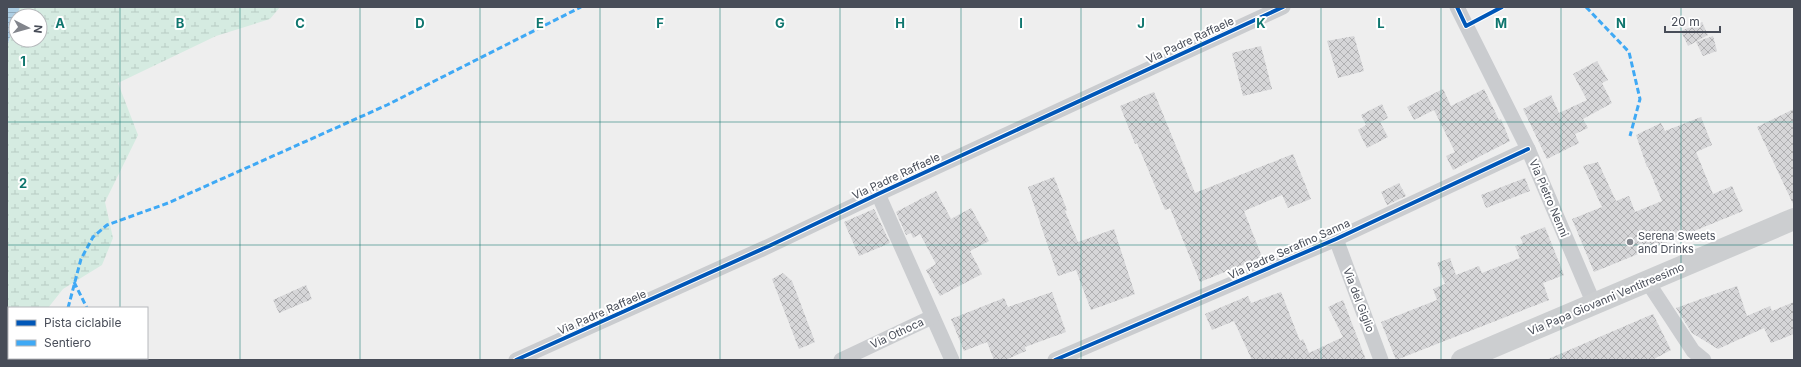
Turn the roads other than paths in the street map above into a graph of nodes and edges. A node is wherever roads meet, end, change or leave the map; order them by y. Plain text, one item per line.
1 (1283, 7) edge
2 (1457, 7) edge
3 (1528, 149) junction
4 (878, 194) junction
5 (1794, 219) edge
6 (1336, 239) junction
7 (1647, 281) junction
8 (1594, 304) junction
9 (932, 317) junction
10 (1496, 352) edge
11 (516, 360) edge
12 (841, 360) edge
13 (952, 360) edge
14 (1055, 360) edge
15 (1381, 360) edge
16 (1462, 360) edge
17 (1704, 360) edge

1 - 4 street, Via Padre Raffaele
2 - 3 street, Via Pietro Nenni
3 - 6 street, Via Padre Serafino Sanna
3 - 8 street, Via Pietro Nenni
4 - 9 street
4 - 11 street, Via Padre Raffaele
5 - 7 main road, Via Papa Giovanni Ventitreesimo
6 - 14 street, Via Padre Serafino Sanna
6 - 15 street, Via del Giglio
7 - 8 main road, Via Papa Giovanni Ventitreesimo
7 - 17 street
8 - 10 main road, Via Papa Giovanni Ventitreesimo
9 - 12 street, Via Othoca
9 - 13 street
10 - 16 main road, Via Papa Giovanni Ventitreesimo

